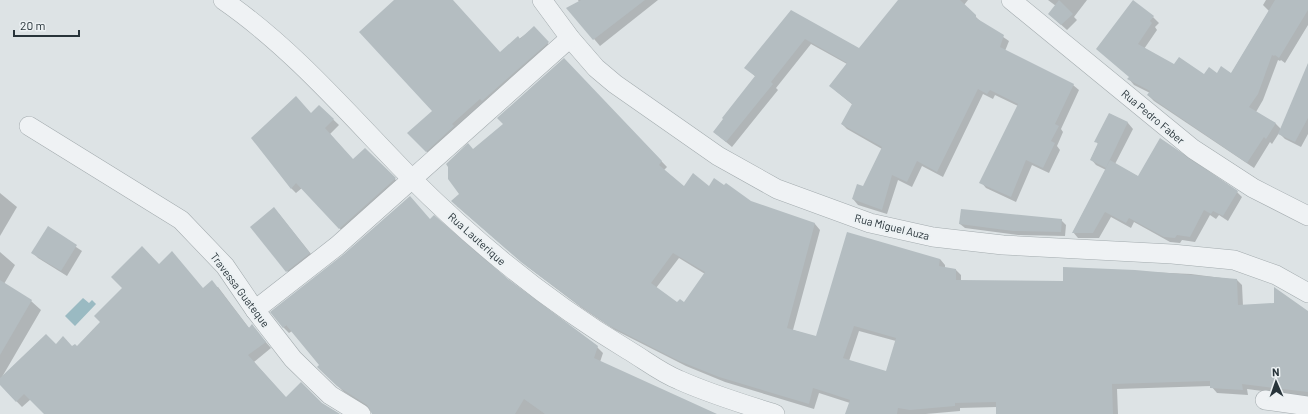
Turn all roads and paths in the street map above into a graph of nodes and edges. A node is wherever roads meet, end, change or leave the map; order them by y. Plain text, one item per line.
1 (223, 0) edge
2 (542, 0) edge
3 (1011, 0) edge
4 (570, 38) junction
5 (29, 126) dead end
6 (412, 179) junction
7 (1308, 216) edge
8 (1308, 293) edge
9 (255, 310) junction
10 (1265, 400) dead end
11 (1308, 406) edge
12 (361, 414) edge
13 (775, 414) edge

1 - 6 street, Rua Lauterique
2 - 4 street, Rua Miguel Auza
3 - 7 street, Rua Pedro Faber
4 - 6 street
4 - 8 street, Rua Miguel Auza
5 - 9 street, Travessa Guateque
6 - 9 street
6 - 13 street, Rua Lauterique
9 - 12 street, Travessa Guateque
10 - 11 street

